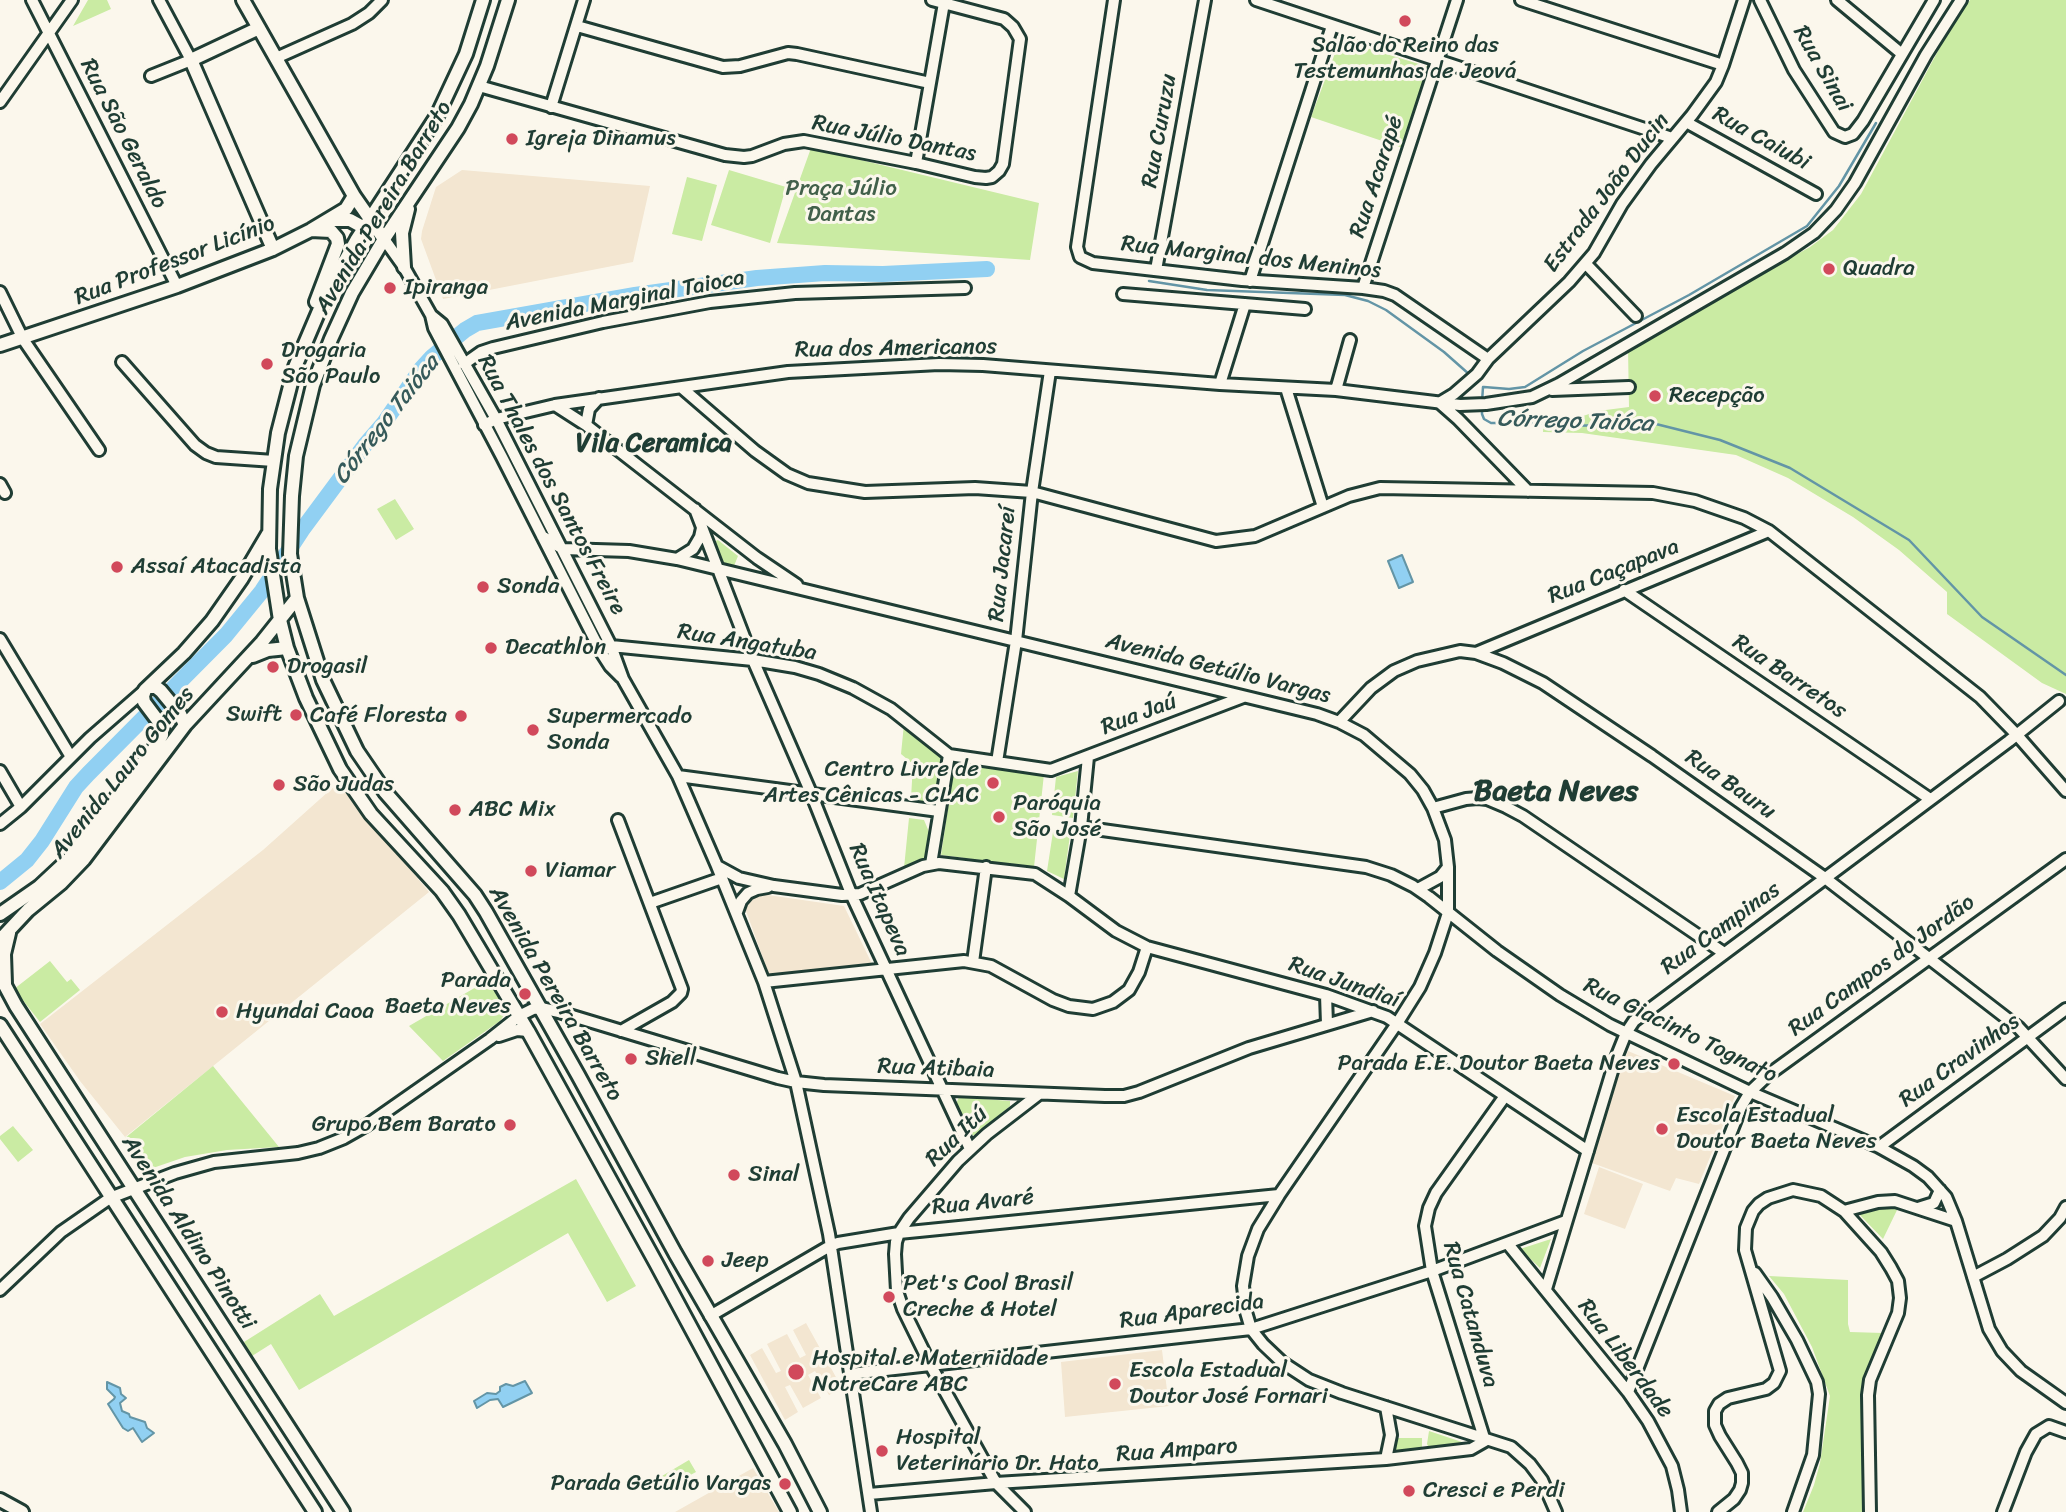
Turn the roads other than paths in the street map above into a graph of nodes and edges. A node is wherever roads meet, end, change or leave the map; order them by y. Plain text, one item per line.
1 (32, 0) edge
2 (72, 0) edge
3 (159, 0) edge
4 (243, 0) edge
5 (382, 0) edge
6 (508, 0) edge
7 (584, 0) edge
8 (932, 0) edge
9 (1114, 0) edge
10 (1205, 0) edge
11 (1256, 0) edge
12 (1457, 0) edge
13 (1521, 0) edge
14 (1744, 0) edge
15 (1760, 0) edge
16 (1837, 0) edge
17 (1934, 0) edge
18 (1961, 0) edge
19 (481, 1) edge
20 (944, 3) junction
21 (577, 26) junction
22 (1332, 26) junction
23 (260, 29) junction
24 (49, 34) junction
25 (1902, 54) junction
26 (276, 58) junction
27 (1438, 59) junction
28 (191, 60) junction
29 (1723, 65) junction
30 (150, 76) dead end
31 (930, 83) junction
32 (479, 86) junction
33 (0, 102) edge
34 (551, 107) junction
35 (1686, 122) junction
36 (1672, 138) junction
37 (916, 163) junction
38 (1816, 194) dead end
39 (354, 196) junction
40 (411, 199) junction
41 (325, 222) junction
42 (367, 223) junction
43 (311, 230) junction
44 (384, 239) junction
45 (273, 248) junction
46 (1586, 264) junction
47 (404, 267) junction
48 (1156, 270) junction
49 (1250, 281) junction
50 (177, 286) junction
51 (965, 288) dead end
52 (1363, 288) junction
53 (0, 292) edge
54 (1123, 294) dead end
55 (1245, 304) junction
56 (1305, 309) dead end
57 (1636, 316) dead end
58 (308, 334) junction
59 (23, 339) junction
60 (1350, 340) dead end
61 (0, 345) edge
62 (450, 348) junction
63 (1488, 359) junction
64 (122, 362) dead end
65 (464, 364) junction
66 (1050, 371) junction
67 (1467, 383) junction
68 (1220, 384) junction
69 (1629, 387) dead end
70 (682, 388) junction
71 (1286, 388) junction
72 (1336, 390) junction
73 (1546, 391) junction
74 (599, 398) junction
75 (1439, 403) junction
76 (555, 405) junction
77 (1460, 405) junction
78 (496, 419) junction
79 (484, 425) junction
80 (586, 425) junction
81 (1465, 426) junction
82 (99, 450) dead end
83 (274, 461) junction
84 (1528, 491) junction
85 (1032, 492) junction
86 (1323, 507) junction
87 (695, 509) junction
88 (702, 527) junction
89 (1769, 531) junction
90 (268, 534) junction
91 (542, 536) junction
92 (563, 549) junction
93 (677, 559) junction
94 (717, 568) junction
95 (804, 589) junction
96 (1624, 590) junction
97 (298, 598) junction
98 (280, 620) junction
99 (0, 639) edge
100 (1016, 641) junction
101 (288, 648) junction
102 (606, 649) junction
103 (1476, 653) junction
104 (246, 659) junction
105 (753, 660) junction
106 (146, 697) junction
107 (1243, 697) junction
108 (2059, 701) dead end
109 (1339, 722) junction
110 (185, 725) junction
111 (2017, 735) junction
112 (948, 755) junction
113 (71, 757) junction
114 (1088, 757) junction
115 (997, 762) junction
116 (0, 771) edge
117 (678, 776) junction
118 (2066, 791) edge
119 (811, 793) junction
120 (1930, 799) junction
121 (21, 807) junction
122 (1433, 808) junction
123 (939, 811) junction
124 (618, 820) dead end
125 (0, 824) edge
126 (1081, 827) junction
127 (2066, 859) edge
128 (931, 864) junction
129 (718, 866) junction
130 (986, 867) junction
131 (1448, 867) junction
132 (722, 878) junction
133 (1825, 878) junction
134 (774, 886) junction
135 (1418, 889) junction
136 (852, 895) junction
137 (1069, 896) junction
138 (650, 903) junction
139 (737, 912) junction
140 (1448, 913) junction
141 (0, 914) edge
142 (10, 929) junction
143 (0, 940) edge
144 (1147, 947) junction
145 (1724, 953) junction
146 (1930, 957) junction
147 (973, 962) junction
148 (888, 970) junction
149 (2, 981) edge
150 (764, 982) junction
151 (1326, 995) junction
152 (541, 1008) junction
153 (2066, 1009) edge
154 (1373, 1011) junction
155 (519, 1016) junction
156 (1398, 1022) junction
157 (1327, 1024) junction
158 (0, 1025) edge
159 (528, 1031) junction
160 (621, 1031) junction
161 (1626, 1033) junction
162 (2028, 1036) junction
163 (490, 1039) junction
164 (48, 1056) junction
165 (27, 1068) junction
166 (2066, 1079) edge
167 (796, 1082) junction
168 (943, 1090) junction
169 (1750, 1092) junction
170 (1039, 1094) junction
171 (1504, 1096) junction
172 (1879, 1147) junction
173 (970, 1149) junction
174 (1588, 1151) junction
175 (134, 1188) junction
176 (1940, 1190) junction
177 (1279, 1195) junction
178 (110, 1198) junction
179 (2066, 1207) edge
180 (1918, 1208) junction
181 (1844, 1211) junction
182 (1566, 1221) junction
183 (1956, 1221) junction
184 (900, 1233) junction
185 (1508, 1244) junction
186 (830, 1246) junction
187 (1751, 1268) junction
188 (1432, 1271) junction
189 (1973, 1277) junction
190 (1546, 1289) junction
191 (0, 1290) edge
192 (710, 1316) junction
193 (1251, 1329) junction
194 (931, 1366) junction
195 (850, 1374) junction
196 (1628, 1392) junction
197 (2066, 1403) edge
198 (1386, 1407) junction
199 (2066, 1432) edge
200 (1485, 1441) junction
201 (1386, 1459) junction
202 (996, 1483) junction
203 (869, 1494) junction
204 (0, 1500) edge
205 (22, 1512) edge
206 (315, 1512) edge
207 (342, 1512) edge
208 (790, 1512) edge
209 (820, 1512) edge
210 (871, 1512) edge
211 (1024, 1512) edge
212 (1556, 1512) edge
213 (1681, 1512) edge
214 (1718, 1512) edge
215 (1793, 1512) edge
216 (1870, 1512) edge
217 (2003, 1512) edge

1 - 24 street, Rua São Geraldo
2 - 24 street
3 - 28 street
4 - 23 main road, Rua Thales dos Santos Freire
5 - 26 street
6 - 32 main road, Avenida Pereira Barreto
7 - 21 street
8 - 20 street
9 - 48 street, Rua Marginal dos Meninos
10 - 48 street, Rua Curuzu
11 - 22 street
12 - 27 street, Rua Acarapé
13 - 29 street
14 - 29 street, Estrada João Ducin
15 - 25 street, Rua Sinai
16 - 25 street
17 - 25 street
18 - 73 street
19 - 42 main road, Avenida Pereira Barreto
20 - 31 street
20 - 37 street, Rua Júlio Dantas
21 - 31 street
21 - 34 street
22 - 27 street
22 - 49 street
23 - 26 main road, Rua Thales dos Santos Freire
23 - 28 main road
24 - 33 street
24 - 50 street, Rua São Geraldo
26 - 39 main road, Rua Thales dos Santos Freire
27 - 36 street
27 - 52 street, Rua Acarapé
28 - 30 street
28 - 45 main road
29 - 35 street, Estrada João Ducin
31 - 37 street
32 - 34 street, Rua Júlio Dantas
32 - 40 main road, Avenida Pereira Barreto
34 - 37 street, Rua Júlio Dantas
35 - 36 street, Estrada João Ducin
35 - 38 street, Rua Caiubi
36 - 46 street, Estrada João Ducin
39 - 41 main road, Rua Professor Licínio
39 - 42 main road, Rua Thales dos Santos Freire
40 - 44 main road, Avenida Pereira Barreto
40 - 47 main road
41 - 42 main road
41 - 43 main road, Rua Professor Licínio
42 - 44 main road, Rua Thales dos Santos Freire
42 - 58 main road, Avenida Pereira Barreto
43 - 45 main road, Rua Professor Licínio
43 - 58 main road
44 - 47 street, Rua Thales dos Santos Freire
44 - 97 main road, Avenida Pereira Barreto
45 - 50 main road, Rua Professor Licínio
46 - 57 street
46 - 63 street, Estrada João Ducin
47 - 62 street, Rua Thales dos Santos Freire
48 - 49 street, Rua Marginal dos Meninos
49 - 52 street, Rua Marginal dos Meninos
50 - 59 main road, Rua Professor Licínio
51 - 65 street, Avenida Marginal Taioca
52 - 63 street, Rua Marginal dos Meninos
53 - 59 street
54 - 55 street
55 - 56 street
55 - 68 street
58 - 83 main road, Avenida Pereira Barreto
59 - 61 main road, Rua Professor Licínio
59 - 82 street
60 - 72 street
62 - 65 street, Rua Thales dos Santos Freire
62 - 79 street, Rua Thales dos Santos Freire
63 - 67 street, Estrada João Ducin
64 - 83 street
65 - 78 street, Rua Thales dos Santos Freire
66 - 68 street, Rua dos Americanos
66 - 70 street, Rua dos Americanos
66 - 85 street, Rua Jacareí
67 - 75 street, Estrada João Ducin
67 - 77 street
68 - 71 street, Rua dos Americanos
69 - 73 street
70 - 74 street, Rua dos Americanos
70 - 85 street
71 - 72 street, Rua dos Americanos
71 - 86 street
72 - 75 street, Rua dos Americanos
73 - 77 street, Rua dos Americanos
74 - 76 street, Rua dos Americanos
74 - 80 street
75 - 77 street, Rua dos Americanos
75 - 81 street
76 - 78 street, Rua dos Americanos
76 - 80 street
77 - 81 street
78 - 79 street, Rua dos Americanos
78 - 92 street, Rua Thales dos Santos Freire
79 - 91 street, Rua Thales dos Santos Freire
80 - 87 street
81 - 84 street
83 - 90 main road, Avenida Pereira Barreto
84 - 86 street
84 - 89 street
85 - 86 street
85 - 100 street, Rua Jacareí
87 - 88 street, Rua Itapeva
87 - 95 street
88 - 93 street
88 - 94 street, Rua Itapeva
89 - 96 street, Rua Caçapava
89 - 111 street
90 - 98 main road, Avenida Pereira Barreto
90 - 106 main road, Avenida Lauro Gomes
91 - 92 street
91 - 102 street, Rua Thales dos Santos Freire
92 - 93 street, Avenida Getúlio Vargas
92 - 102 street, Rua Thales dos Santos Freire
93 - 94 street, Avenida Getúlio Vargas
94 - 95 street, Avenida Getúlio Vargas
94 - 105 street, Rua Itapeva
95 - 100 street, Avenida Getúlio Vargas
96 - 103 street, Rua Caçapava
96 - 120 street, Rua Barretos
97 - 98 main road, Avenida Lauro Gomes
97 - 152 main road, Avenida Pereira Barreto
98 - 101 main road, Avenida Pereira Barreto
98 - 104 main road, Avenida Lauro Gomes
99 - 113 street
100 - 107 street, Avenida Getúlio Vargas
100 - 115 street, Rua Jacareí
101 - 104 main road
101 - 155 main road, Avenida Pereira Barreto
102 - 105 street, Rua Angatuba
102 - 117 street, Rua Thales dos Santos Freire
103 - 109 street, Rua Bauru
103 - 133 street, Rua Bauru
104 - 110 main road, Avenida Lauro Gomes
105 - 112 street, Rua Angatuba
105 - 119 street, Rua Itapeva
106 - 110 main road
106 - 113 street, Avenida Lauro Gomes
106 - 141 main road, Avenida Lauro Gomes
107 - 109 street, Avenida Getúlio Vargas
107 - 114 street, Rua Jaú
108 - 111 street, Rua Campinas
109 - 122 street, Avenida Getúlio Vargas
110 - 142 main road, Avenida Lauro Gomes
111 - 118 street
111 - 120 street, Rua Campinas
112 - 115 street, Rua Jaú
112 - 123 street
113 - 121 street, Avenida Lauro Gomes
114 - 115 street, Rua Jaú
114 - 126 street
116 - 121 street
117 - 119 street
117 - 129 street, Rua Thales dos Santos Freire
119 - 123 street
119 - 136 street, Rua Itapeva
120 - 133 street, Rua Campinas
121 - 125 street, Avenida Lauro Gomes
122 - 131 street, Avenida Getúlio Vargas
122 - 145 street
123 - 128 street
124 - 138 street
126 - 135 street, Rua Giacinto Tognato
126 - 137 street
127 - 146 street, Rua Campos do Jordão
128 - 130 street, Rua Jundiaí
128 - 136 street
129 - 132 street, Rua Thales dos Santos Freire
129 - 134 street
130 - 137 street, Rua Jundiaí
130 - 147 street
131 - 135 street
131 - 140 street, Avenida Getúlio Vargas
132 - 138 street
132 - 139 street, Rua Thales dos Santos Freire
133 - 145 street, Rua Campinas
133 - 146 street, Rua Bauru
134 - 136 street
134 - 139 street
135 - 140 street, Rua Giacinto Tognato
136 - 148 street, Rua Itapeva
137 - 144 street, Rua Jundiaí
138 - 160 street
139 - 150 street, Rua Thales dos Santos Freire
140 - 156 street, Avenida Getúlio Vargas
140 - 161 street, Rua Giacinto Tognato
142 - 143 main road, Avenida Lauro Gomes
142 - 149 main road
144 - 147 street
144 - 151 street, Rua Jundiaí
145 - 161 street, Rua Campinas
146 - 162 street, Rua Bauru
146 - 169 street, Rua Campos do Jordão
147 - 148 street
148 - 150 street
148 - 168 street, Rua Itapeva
149 - 164 main road, Avenida Aldino Pinotti
150 - 167 street, Rua Thales dos Santos Freire
151 - 154 street, Rua Jundiaí
151 - 157 street
152 - 155 street
152 - 160 street, Rua Atibaia
152 - 192 main road, Avenida Pereira Barreto
153 - 162 street, Rua Cravinhos
154 - 156 street, Rua Jundiaí
154 - 157 street, Rua Atibaia
155 - 159 main road, Avenida Pereira Barreto
155 - 163 street
156 - 171 street, Rua Jundiaí
156 - 177 street, Avenida Getúlio Vargas
157 - 170 street, Rua Atibaia
158 - 165 main road, Avenida Aldino Pinotti
159 - 163 street
159 - 208 main road, Avenida Pereira Barreto
160 - 167 street, Rua Atibaia
161 - 169 street, Rua Giacinto Tognato
161 - 174 street, Rua Campinas
162 - 166 street, Rua Bauru
162 - 172 street, Rua Cravinhos
163 - 175 street
164 - 165 main road
164 - 175 main road, Avenida Aldino Pinotti
165 - 178 main road, Avenida Aldino Pinotti
167 - 168 street, Rua Atibaia
167 - 186 street, Rua Thales dos Santos Freire
168 - 170 street, Rua Atibaia
168 - 173 street, Rua Itapeva
169 - 172 street, Rua Giacinto Tognato
169 - 196 street, Rua Campos do Jordão
170 - 173 street, Rua Itú
171 - 174 street, Rua Jundiaí
171 - 188 street, Rua Catanduva
172 - 176 street, Rua Giacinto Tognato
173 - 184 street, Rua Itú
174 - 182 street, Rua Campinas
175 - 178 street
175 - 207 main road, Avenida Aldino Pinotti
176 - 180 street
176 - 183 street, Rua Giacinto Tognato
177 - 184 street, Rua Avaré
177 - 193 street, Avenida Getúlio Vargas
178 - 191 street
178 - 206 main road, Avenida Aldino Pinotti
179 - 189 street
180 - 181 street
180 - 183 street
181 - 187 street
181 - 216 street
182 - 185 street, Rua Aparecida
182 - 190 street, Rua Campinas
183 - 189 street, Rua Giacinto Tognato
184 - 186 street, Rua Avaré
184 - 194 street, Rua Itú
185 - 188 street, Rua Aparecida
185 - 190 street, Rua Liberdade
186 - 192 street, Rua Avaré
186 - 195 street, Rua Thales dos Santos Freire
187 - 214 street
187 - 215 street
188 - 193 street, Rua Aparecida
188 - 200 street, Rua Catanduva
189 - 197 street, Rua Giacinto Tognato
190 - 196 street, Rua Liberdade
192 - 209 main road, Avenida Pereira Barreto
193 - 194 street, Rua Aparecida
193 - 198 street
194 - 195 street, Rua Aparecida
194 - 202 street, Rua Itú
195 - 203 street, Rua Thales dos Santos Freire
196 - 213 street, Rua Liberdade
198 - 200 street
198 - 201 street
199 - 217 street
200 - 201 street, Rua Amparo
200 - 212 street
201 - 202 street, Rua Amparo
202 - 203 street, Rua Amparo
202 - 211 street, Rua Itú
203 - 210 street, Rua Thales dos Santos Freire
204 - 205 main road

